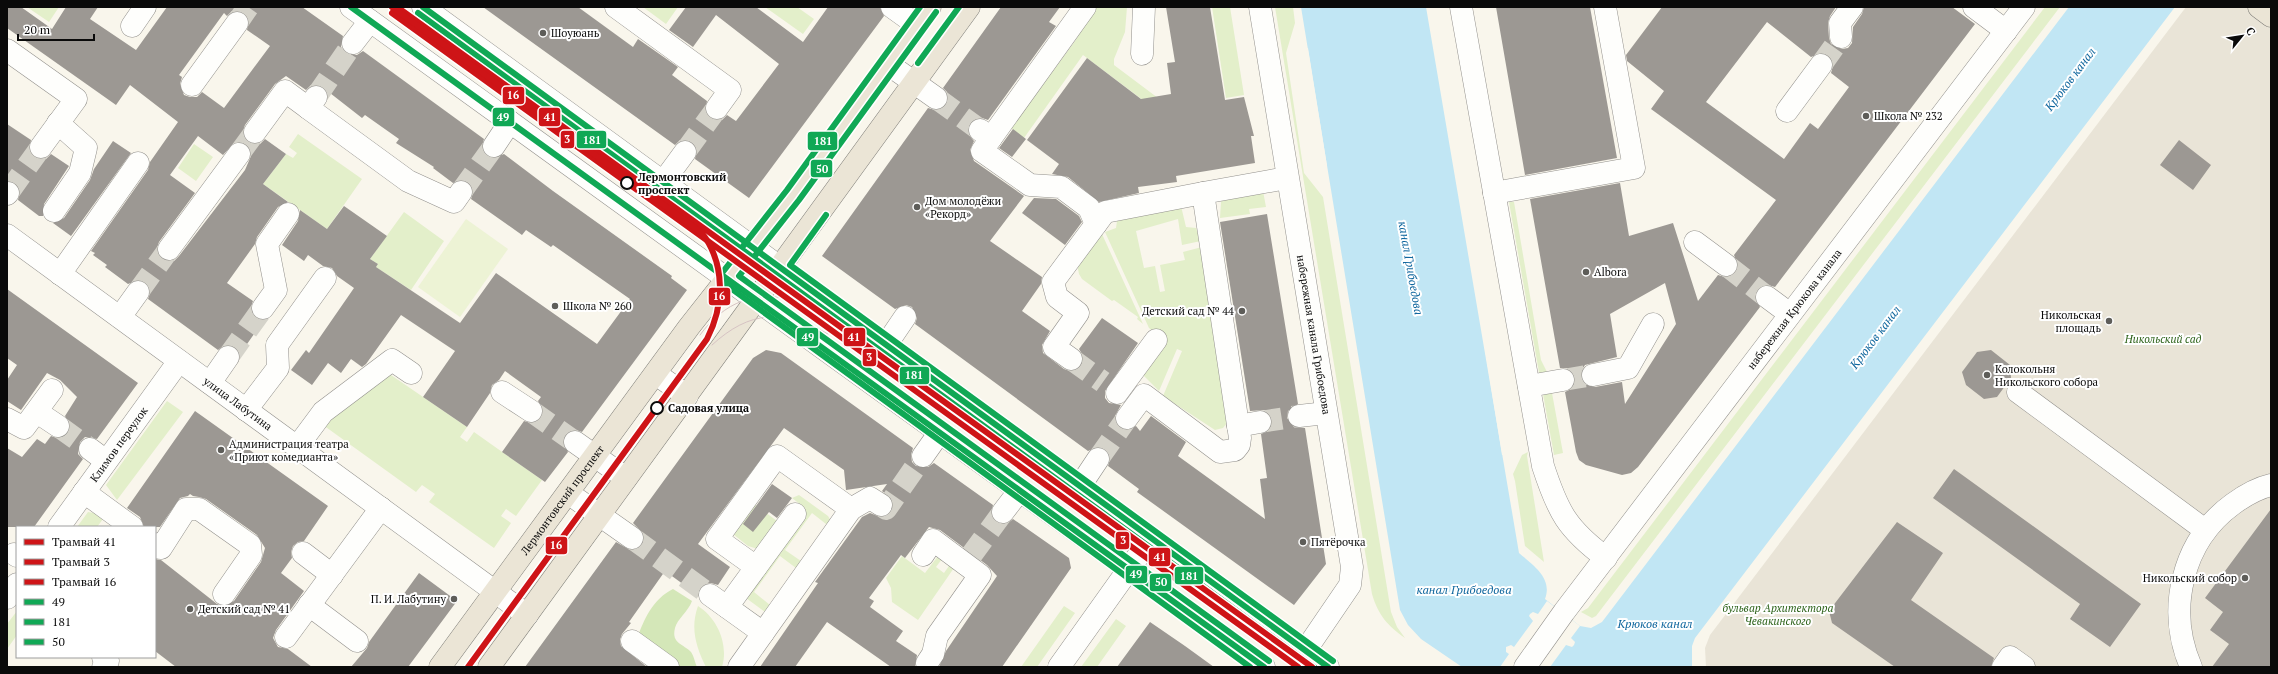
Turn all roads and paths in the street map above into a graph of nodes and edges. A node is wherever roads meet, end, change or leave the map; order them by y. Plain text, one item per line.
1 (145, 7) edge
2 (351, 7) edge
3 (616, 7) edge
4 (892, 7) edge
5 (930, 7) edge
6 (969, 7) edge
7 (1085, 7) edge
8 (1144, 7) edge
9 (1260, 7) edge
10 (1461, 7) edge
11 (1605, 7) edge
12 (1852, 7) edge
13 (1974, 7) edge
14 (2024, 7) edge
15 (2259, 7) edge
16 (432, 10) edge
17 (2271, 16) edge
18 (370, 21) junction
19 (237, 23) tunnel mouth
20 (917, 25) junction
21 (132, 26) dead end
22 (2006, 31) junction
23 (1841, 38) tunnel mouth
24 (353, 43) tunnel mouth
25 (1142, 54) dead end
26 (9, 57) edge
27 (888, 64) junction
28 (1821, 65) tunnel mouth
29 (914, 82) junction
30 (192, 85) dead end
31 (936, 98) tunnel mouth
32 (717, 108) tunnel mouth
33 (1787, 111) dead end
34 (510, 122) junction
35 (58, 123) junction
36 (255, 132) tunnel mouth
37 (494, 146) tunnel mouth
38 (41, 147) tunnel mouth
39 (685, 152) tunnel mouth
40 (239, 154) tunnel mouth
41 (138, 163) dead end
42 (1287, 178) junction
43 (663, 182) junction
44 (461, 192) tunnel mouth
45 (1202, 193) junction
46 (1494, 193) junction
47 (54, 211) dead end
48 (288, 214) dead end
49 (1096, 224) junction
50 (7, 235) edge
51 (1695, 242) dead end
52 (752, 246) junction
53 (169, 249) tunnel mouth
54 (1726, 265) tunnel mouth
55 (779, 267) junction
56 (60, 274) junction
57 (325, 278) dead end
58 (728, 278) junction
59 (138, 292) tunnel mouth
60 (1767, 297) tunnel mouth
61 (757, 300) junction
62 (263, 308) tunnel mouth
63 (1790, 314) junction
64 (120, 317) junction
65 (905, 317) dead end
66 (1653, 324) dead end
67 (1156, 340) dead end
68 (886, 345) junction
69 (228, 357) tunnel mouth
70 (1071, 359) tunnel mouth
71 (179, 361) junction
72 (411, 373) dead end
73 (656, 374) junction
74 (1593, 375) tunnel mouth
75 (1563, 380) tunnel mouth
76 (210, 383) junction
77 (1529, 386) junction
78 (52, 390) dead end
79 (502, 392) dead end
80 (2018, 392) dead end
81 (687, 396) junction
82 (246, 410) junction
83 (531, 411) tunnel mouth
84 (37, 412) junction
85 (1326, 413) junction
86 (1299, 416) tunnel mouth
87 (7, 419) edge
88 (1260, 422) tunnel mouth
89 (58, 426) tunnel mouth
90 (1238, 426) junction
91 (940, 432) junction
92 (575, 442) tunnel mouth
93 (297, 447) junction
94 (595, 456) junction
95 (923, 456) tunnel mouth
96 (1098, 459) tunnel mouth
97 (626, 478) junction
98 (2271, 485) edge
99 (1080, 486) junction
100 (1020, 490) junction
101 (84, 492) junction
102 (568, 493) junction
103 (881, 506) dead end
104 (382, 508) junction
105 (851, 508) junction
106 (1003, 512) tunnel mouth
107 (795, 514) dead end
108 (600, 515) junction
109 (60, 526) edge
110 (131, 526) edge
111 (2205, 530) junction
112 (632, 538) tunnel mouth
113 (1151, 538) junction
114 (156, 545) edge
115 (303, 553) dead end
116 (923, 555) dead end
117 (1606, 558) junction
118 (756, 567) junction
119 (1129, 569) junction
120 (332, 575) junction
121 (496, 592) junction
122 (224, 594) dead end
123 (310, 606) junction
124 (527, 614) junction
125 (763, 633) junction
126 (286, 637) dead end
127 (357, 641) dead end
128 (632, 641) dead end
129 (1305, 651) junction
130 (104, 658) edge
131 (927, 663) dead end
132 (447, 665) edge
133 (103, 667) edge
134 (489, 667) edge
135 (668, 667) edge
136 (739, 667) edge
137 (1059, 667) edge
138 (1264, 667) edge
139 (1328, 667) edge
140 (1525, 667) edge
141 (2003, 667) edge
142 (2024, 667) edge
143 (2191, 667) edge

1 - 21 street
2 - 18 street
3 - 32 street
4 - 20 street
5 - 20 main road, Лермонтовский проспект
6 - 29 main road
7 - 49 street
8 - 25 street
9 - 42 street, набережная канала Грибоедова
10 - 46 street
11 - 46 street
12 - 23 street
13 - 22 street
14 - 22 street, набережная Крюкова канала
15 - 17 main road
16 - 43 street
18 - 24 street
18 - 34 street
19 - 30 street
20 - 27 main road, Лермонтовский проспект
22 - 63 street, набережная Крюкова канала
26 - 35 street
27 - 29 street
27 - 52 main road, Лермонтовский проспект
28 - 33 street
29 - 31 street
29 - 55 main road
34 - 37 street
34 - 58 street
35 - 38 street
35 - 47 street
36 - 44 street
39 - 43 street
40 - 53 street
41 - 56 street
42 - 45 street
42 - 85 street, набережная канала Грибоедова
43 - 52 street
45 - 49 street
45 - 90 street
46 - 77 street
48 - 62 street
49 - 70 street
50 - 56 street, улица Лабутина
51 - 54 street
52 - 55 street
52 - 58 main road, Лермонтовский проспект
55 - 61 main road
55 - 68 street
56 - 64 street, улица Лабутина
57 - 82 street
58 - 61 street
58 - 73 main road, Лермонтовский проспект
59 - 64 street
60 - 63 street
61 - 81 main road
61 - 91 street
63 - 117 street, набережная Крюкова канала
64 - 71 street, улица Лабутина
65 - 68 street
66 - 74 street
67 - 90 street
68 - 99 street
69 - 76 street
71 - 76 street, улица Лабутина
71 - 101 street, Климов переулок
72 - 93 street
73 - 81 street
73 - 94 main road, Лермонтовский проспект
75 - 77 street
76 - 82 street, улица Лабутина
77 - 117 street
78 - 84 street
79 - 83 street
80 - 111 street
81 - 97 main road
82 - 93 street, улица Лабутина
84 - 87 street
84 - 89 street
85 - 86 street
85 - 129 street, набережная канала Грибоедова
88 - 90 street
91 - 95 street
91 - 100 street
92 - 94 street
93 - 104 street, улица Лабутина
94 - 97 street
94 - 102 main road, Лермонтовский проспект
96 - 99 street
97 - 108 main road
98 - 111 street
99 - 113 street
100 - 106 street
100 - 119 street
101 - 109 street, Климов переулок
101 - 110 street
102 - 108 street
102 - 121 main road, Лермонтовский проспект
103 - 105 street
104 - 120 street
104 - 121 street, улица Лабутина
105 - 118 street
105 - 125 street
107 - 118 street
108 - 112 street
108 - 124 main road
111 - 143 street
113 - 119 street
113 - 129 street
114 - 122 street
115 - 120 street
116 - 131 street
117 - 140 street, набережная Крюкова канала
118 - 125 street
119 - 137 street
119 - 138 street
120 - 123 street
121 - 124 street, улица Лабутина
121 - 132 main road, Лермонтовский проспект
123 - 126 street
123 - 127 street
124 - 134 main road
125 - 136 street
128 - 135 street
129 - 139 street
130 - 133 street
141 - 142 street

